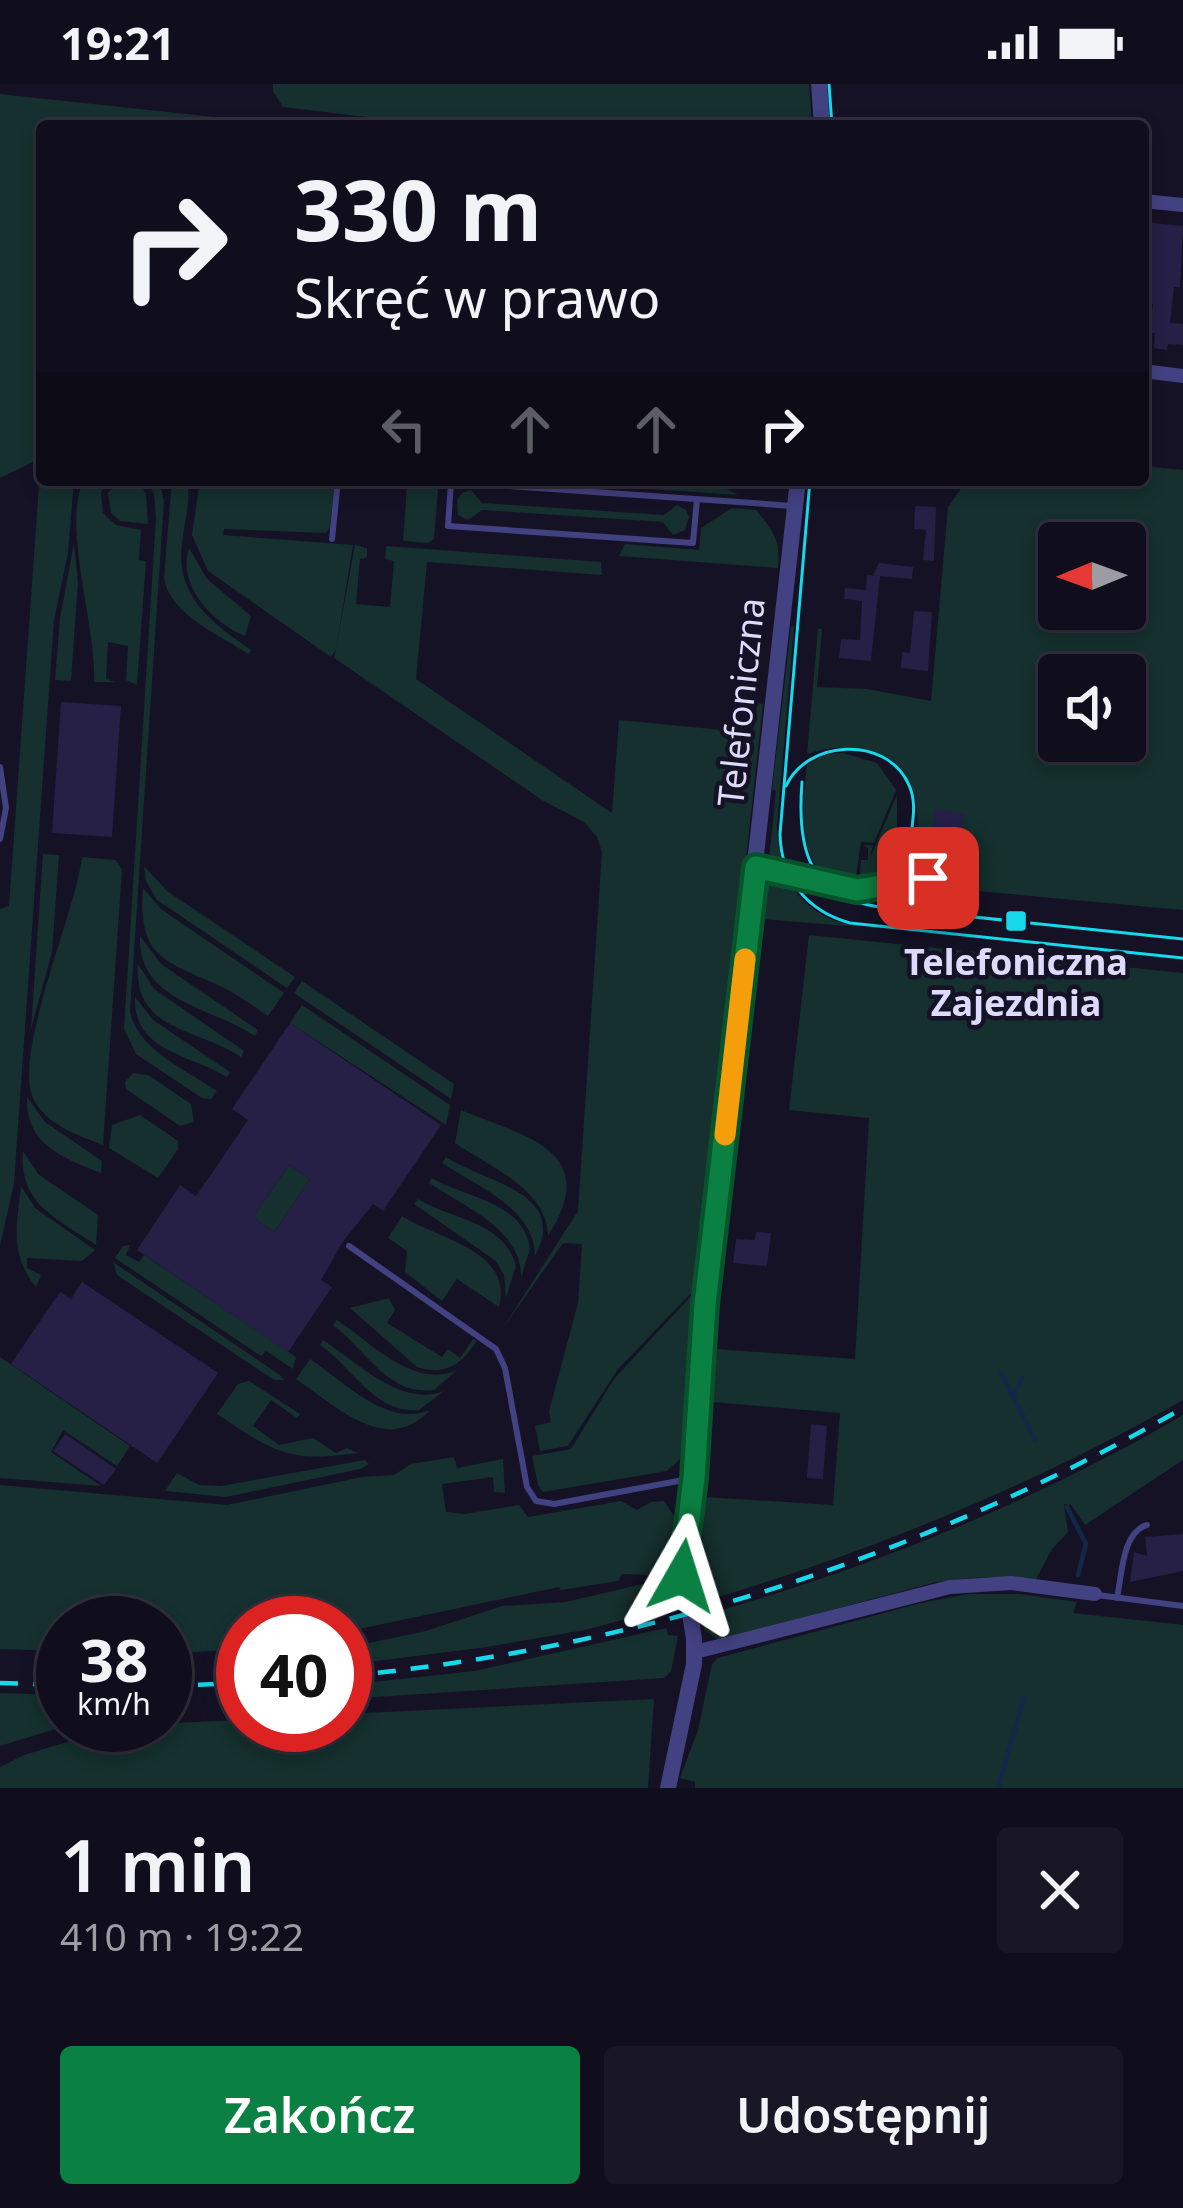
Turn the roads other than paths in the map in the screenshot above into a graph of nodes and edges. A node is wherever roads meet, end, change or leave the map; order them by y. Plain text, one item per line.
1 (819, 84) edge
2 (822, 120) edge
3 (1149, 202) edge
4 (1183, 205) edge
5 (1149, 372) edge
6 (1183, 376) edge
7 (337, 486) edge
8 (447, 486) edge
9 (516, 486) edge
10 (798, 486) edge
11 (697, 499) junction
12 (796, 506) junction
13 (332, 539) dead end
14 (0, 767) edge
15 (2, 829) edge
16 (0, 839) edge
17 (756, 867) junction
18 (928, 878) dead end
19 (349, 1246) dead end
20 (694, 1478) junction
21 (1147, 1525) dead end
22 (1095, 1594) joint
23 (1117, 1598) junction
24 (1183, 1606) edge
25 (695, 1652) junction
26 (668, 1788) edge

1 - 2 street
3 - 4 street
5 - 6 street
7 - 13 lane
8 - 11 lane
9 - 11 lane
10 - 12 street, Telefoniczna
11 - 12 lane
12 - 17 street, Telefoniczna
14 - 15 lane
15 - 16 lane
17 - 18 lane
17 - 20 street, Telefoniczna
19 - 20 lane
20 - 25 street, Telefoniczna
21 - 23 lane
22 - 23 lane
22 - 25 street
23 - 24 lane
25 - 26 street, Telefoniczna

